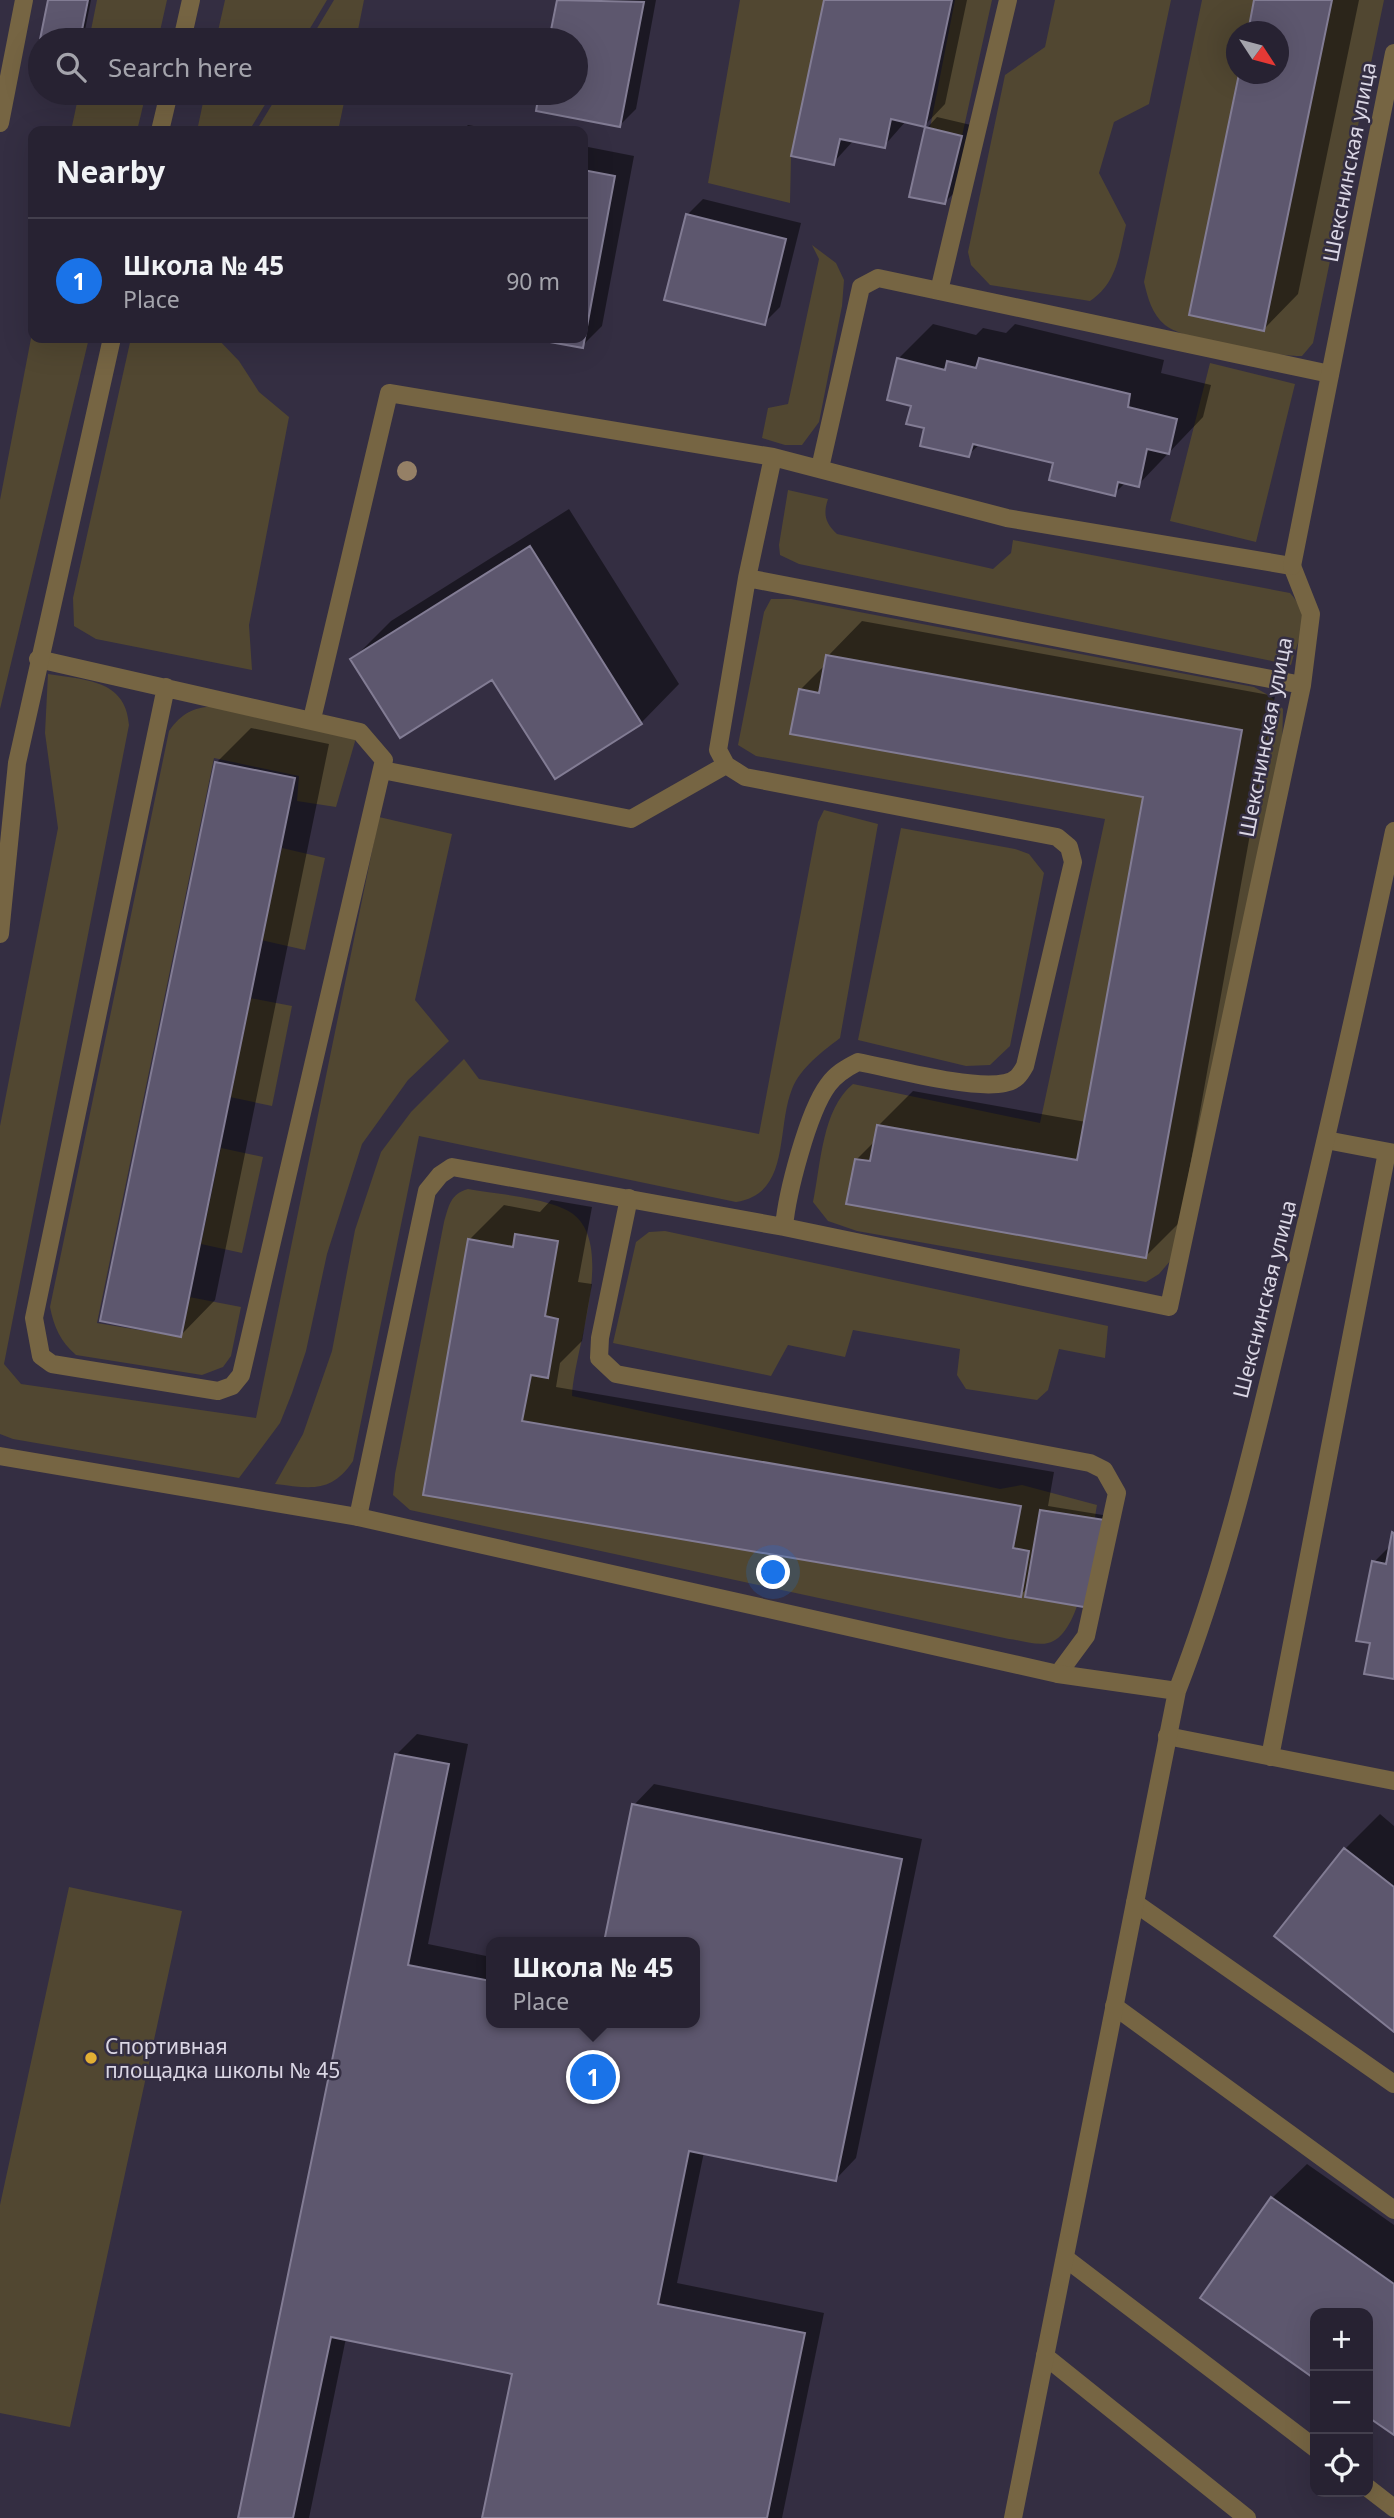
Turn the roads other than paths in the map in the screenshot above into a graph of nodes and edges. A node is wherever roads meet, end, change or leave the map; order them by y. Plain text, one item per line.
1 (24, 0) edge
2 (191, 0) edge
3 (1008, 0) edge
4 (185, 28) edge
5 (1394, 53) edge
6 (166, 105) edge
7 (0, 122) edge
8 (161, 126) edge
9 (939, 291) junction
10 (111, 343) edge
11 (1330, 374) junction
12 (773, 457) junction
13 (820, 468) junction
14 (1292, 566) junction
15 (747, 578) junction
16 (38, 659) junction
17 (1302, 685) junction
18 (166, 687) junction
19 (312, 719) junction
20 (726, 765) junction
21 (382, 770) junction
22 (1394, 831) edge
23 (0, 934) edge
24 (1326, 1140) junction
25 (1391, 1153) edge
26 (629, 1198) junction
27 (784, 1227) junction
28 (0, 1456) edge
29 (358, 1517) junction
30 (1058, 1674) junction
31 (1177, 1691) junction
32 (1167, 1737) junction
33 (1270, 1757) junction
34 (1394, 1781) edge
35 (1135, 1903) junction
36 (1114, 2006) junction
37 (1394, 2084) edge
38 (1394, 2210) edge
39 (1065, 2258) junction
40 (1045, 2356) junction
41 (1310, 2444) edge
42 (1373, 2492) edge
43 (1394, 2508) edge
44 (1013, 2518) edge
45 (1247, 2518) edge

1 - 7 street
2 - 4 street
3 - 9 street
5 - 11 street, Шекснинская улица
6 - 8 street
9 - 11 street
9 - 13 street
10 - 16 street
11 - 14 street, Шекснинская улица
12 - 13 street
12 - 15 street
12 - 19 street
13 - 14 street
14 - 17 street, Шекснинская улица
15 - 17 street
15 - 20 street
16 - 18 street
16 - 23 street
17 - 27 street, Шекснинская улица
18 - 19 street
18 - 21 street
19 - 21 street
20 - 21 street
20 - 27 street
22 - 24 street, Шекснинская улица
24 - 25 street
24 - 31 street, Шекснинская улица
25 - 33 street
26 - 27 street
26 - 29 street
26 - 30 street
28 - 29 street
29 - 30 street
30 - 31 street
31 - 32 street, Шекснинская улица
32 - 33 street
32 - 35 street, Шекснинская улица
33 - 34 street
35 - 36 street, Шекснинская улица
35 - 37 street
36 - 38 street
36 - 39 street, Шекснинская улица
39 - 40 street, Шекснинская улица
39 - 41 street
40 - 44 street, Шекснинская улица
40 - 45 street
42 - 43 street

